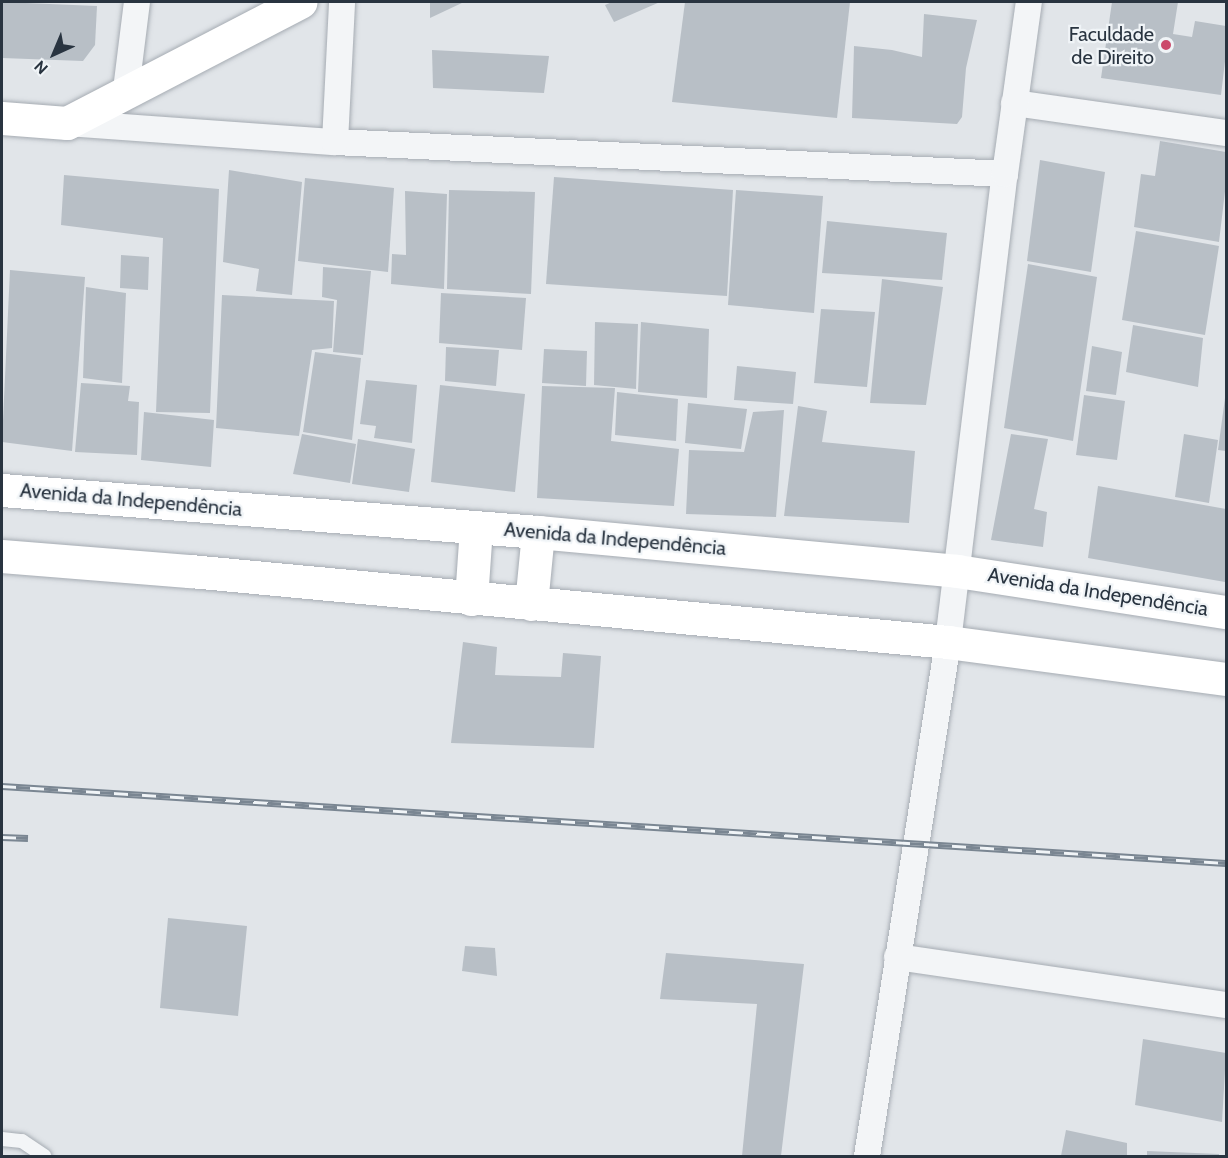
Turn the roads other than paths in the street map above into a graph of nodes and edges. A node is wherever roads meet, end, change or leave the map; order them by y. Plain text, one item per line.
1 (137, 2) edge
2 (300, 2) edge
3 (342, 2) edge
4 (1029, 2) edge
5 (126, 90) junction
6 (1014, 103) junction
7 (2, 118) edge
8 (67, 123) junction
9 (1227, 133) edge
10 (335, 142) junction
11 (1005, 174) junction
12 (2, 490) edge
13 (476, 527) junction
14 (538, 532) junction
15 (2, 556) edge
16 (957, 571) junction
17 (471, 599) junction
18 (531, 604) junction
19 (1227, 612) edge
20 (948, 642) junction
21 (1227, 679) edge
22 (897, 957) junction
23 (1227, 1005) edge
24 (2, 1139) edge
25 (44, 1156) edge
26 (867, 1156) edge

1 - 5 street
2 - 5 main road
3 - 10 street
4 - 6 street
5 - 8 main road
6 - 9 street
6 - 11 street
7 - 8 main road
8 - 10 street
10 - 11 street
11 - 16 street
12 - 13 main road, Avenida da Independência
13 - 14 main road, Avenida da Independência
13 - 17 main road
14 - 16 main road, Avenida da Independência
14 - 18 main road
15 - 17 main road
16 - 19 main road, Avenida da Independência
16 - 20 street
17 - 18 main road
18 - 20 main road
20 - 21 main road
20 - 22 street
22 - 23 street
22 - 26 street
24 - 25 lane

